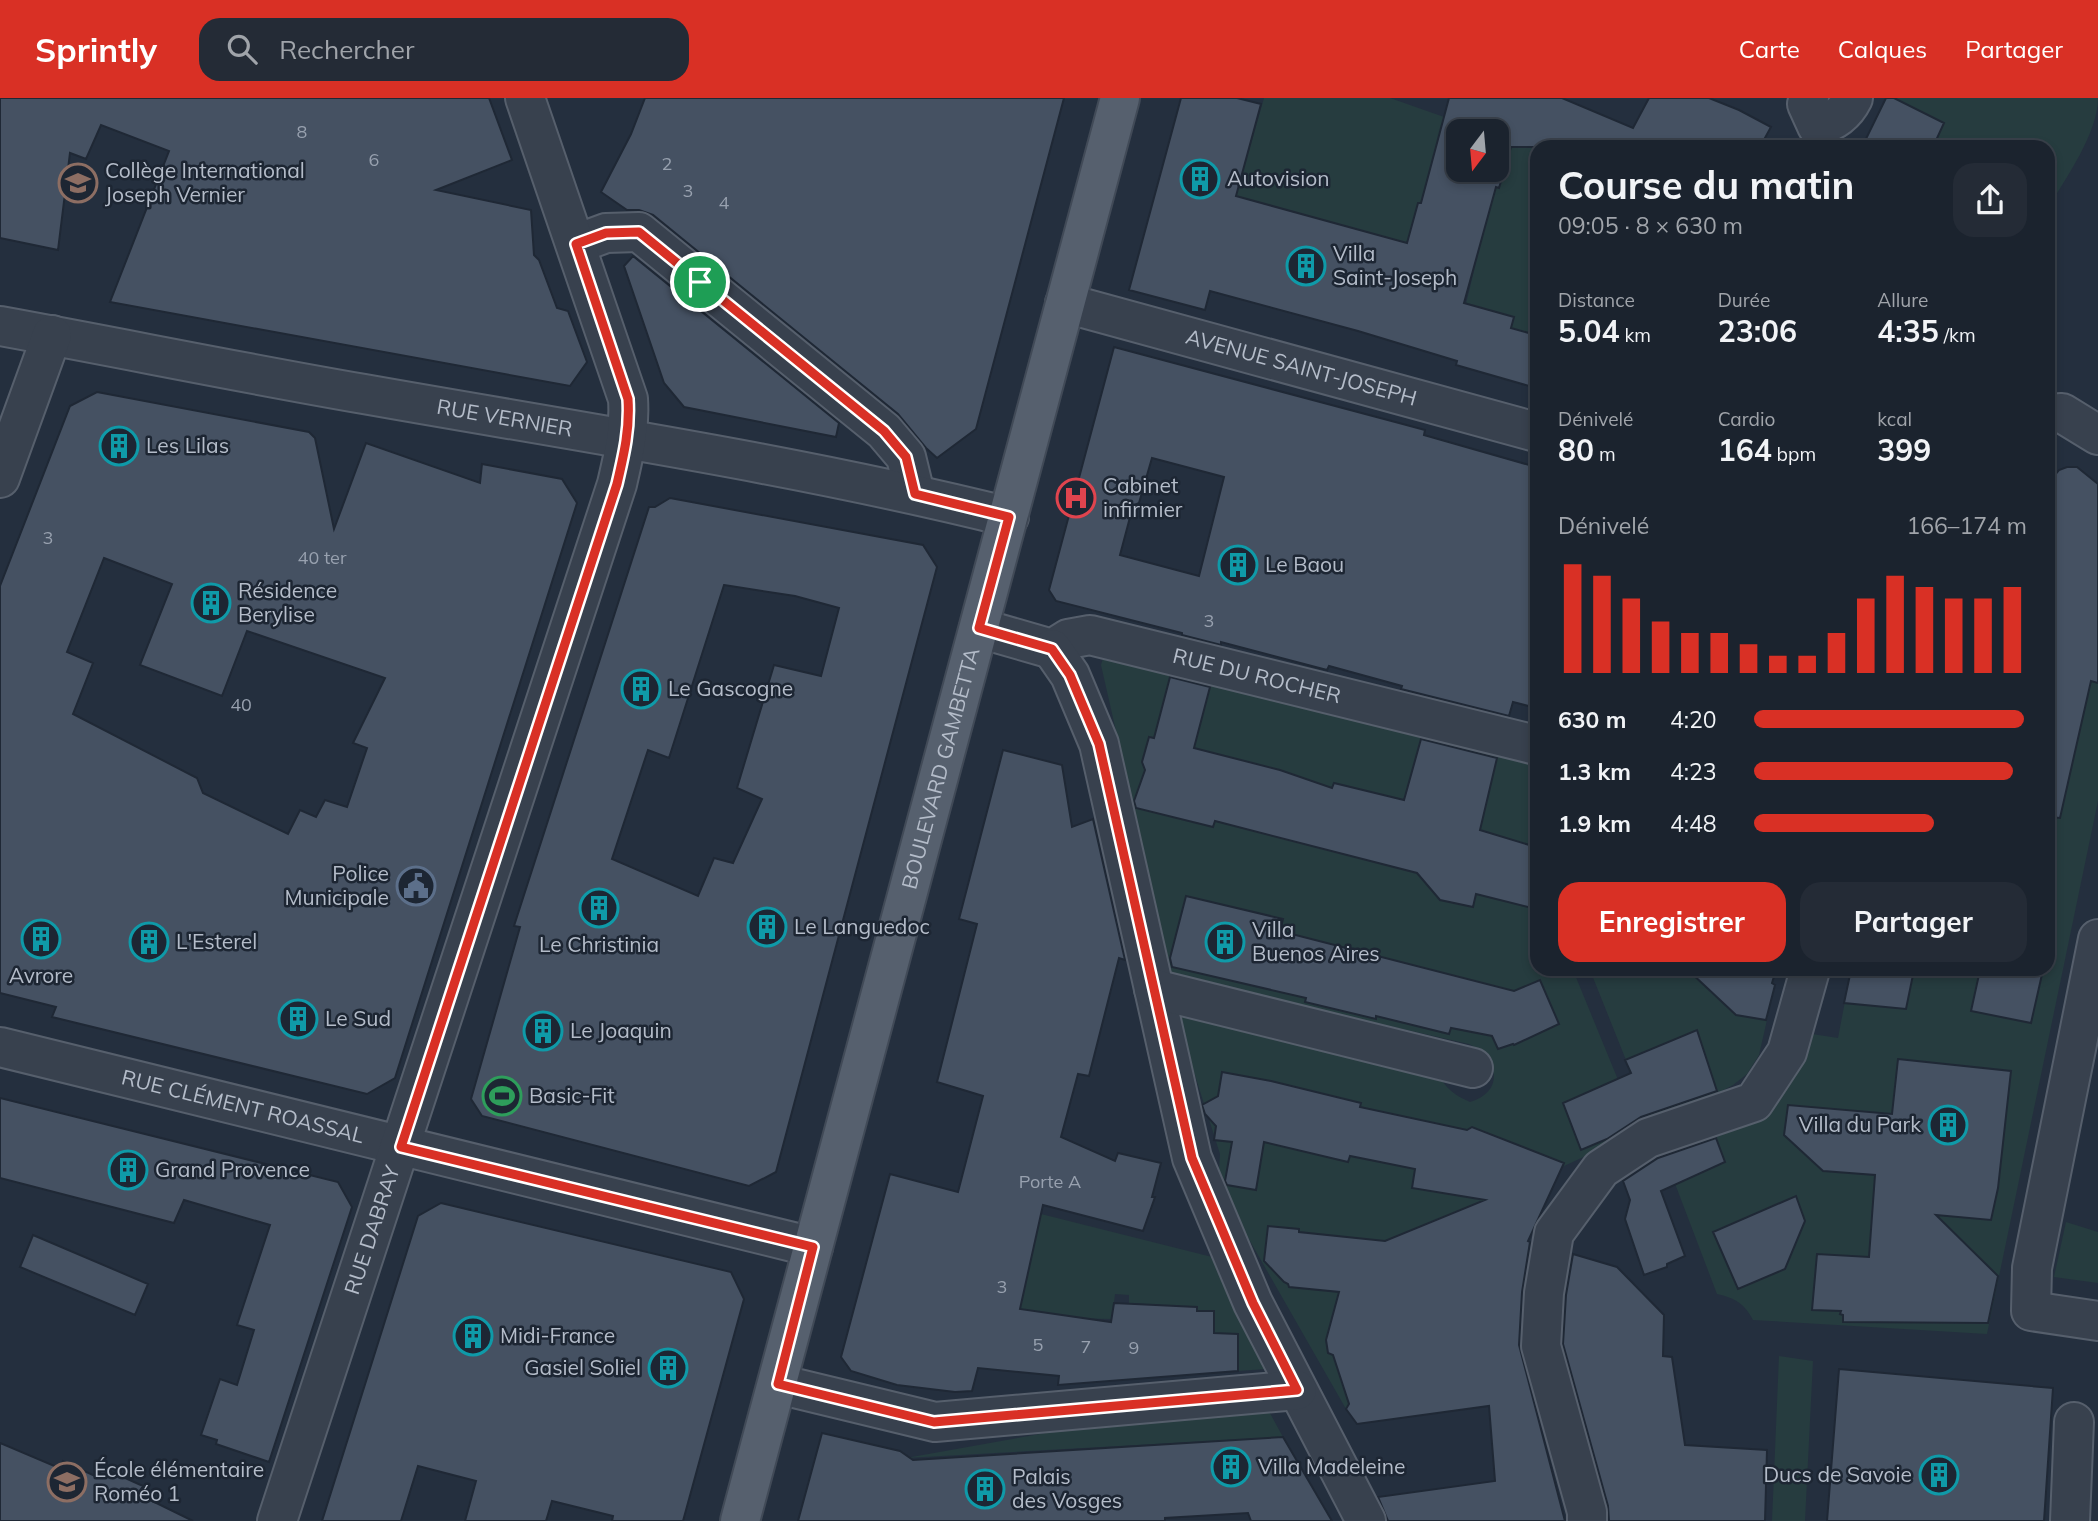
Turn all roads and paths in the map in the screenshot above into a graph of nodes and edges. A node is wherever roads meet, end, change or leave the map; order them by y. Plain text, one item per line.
1 (525, 98) edge
2 (1120, 98) edge
3 (1809, 98) edge
4 (1853, 98) edge
5 (576, 244) junction
6 (1065, 303) junction
7 (0, 326) edge
8 (52, 335) junction
9 (2055, 414) edge
10 (1530, 430) edge
11 (2098, 435) edge
12 (628, 439) junction
13 (0, 478) edge
14 (915, 494) junction
15 (1009, 517) junction
16 (979, 628) junction
17 (1052, 649) junction
18 (1530, 744) edge
19 (2098, 939) edge
20 (1808, 976) edge
21 (1154, 989) junction
22 (0, 1046) edge
23 (1473, 1068) dead end
24 (401, 1147) junction
25 (813, 1247) junction
26 (2098, 1321) edge
27 (778, 1384) junction
28 (1297, 1390) junction
29 (2074, 1422) dead end
30 (277, 1521) edge
31 (740, 1521) edge
32 (1366, 1521) edge
33 (1587, 1521) edge
34 (2070, 1521) edge

1 - 5 street, RUE DABRAY
2 - 6 main road, BOULEVARD GAMBETTA
3 - 4 street
5 - 12 street, RUE DABRAY
5 - 14 street
6 - 10 street, AVENUE SAINT-JOSEPH
6 - 15 main road, BOULEVARD GAMBETTA
7 - 8 street, RUE VERNIER
8 - 12 street, RUE VERNIER
8 - 13 street
9 - 11 street
12 - 14 street, RUE VERNIER
12 - 24 street, RUE DABRAY
14 - 15 street, RUE VERNIER
15 - 16 main road, BOULEVARD GAMBETTA
16 - 17 street
16 - 25 main road, BOULEVARD GAMBETTA
17 - 18 street, RUE DU ROCHER
17 - 21 street
19 - 26 street
20 - 33 street
21 - 23 street
21 - 28 street
22 - 24 street, RUE CLÉMENT ROASSAL
24 - 25 street, RUE CLÉMENT ROASSAL
24 - 30 street, RUE DABRAY
25 - 27 main road, BOULEVARD GAMBETTA
27 - 28 street
27 - 31 main road, BOULEVARD GAMBETTA
28 - 32 street
29 - 34 street

